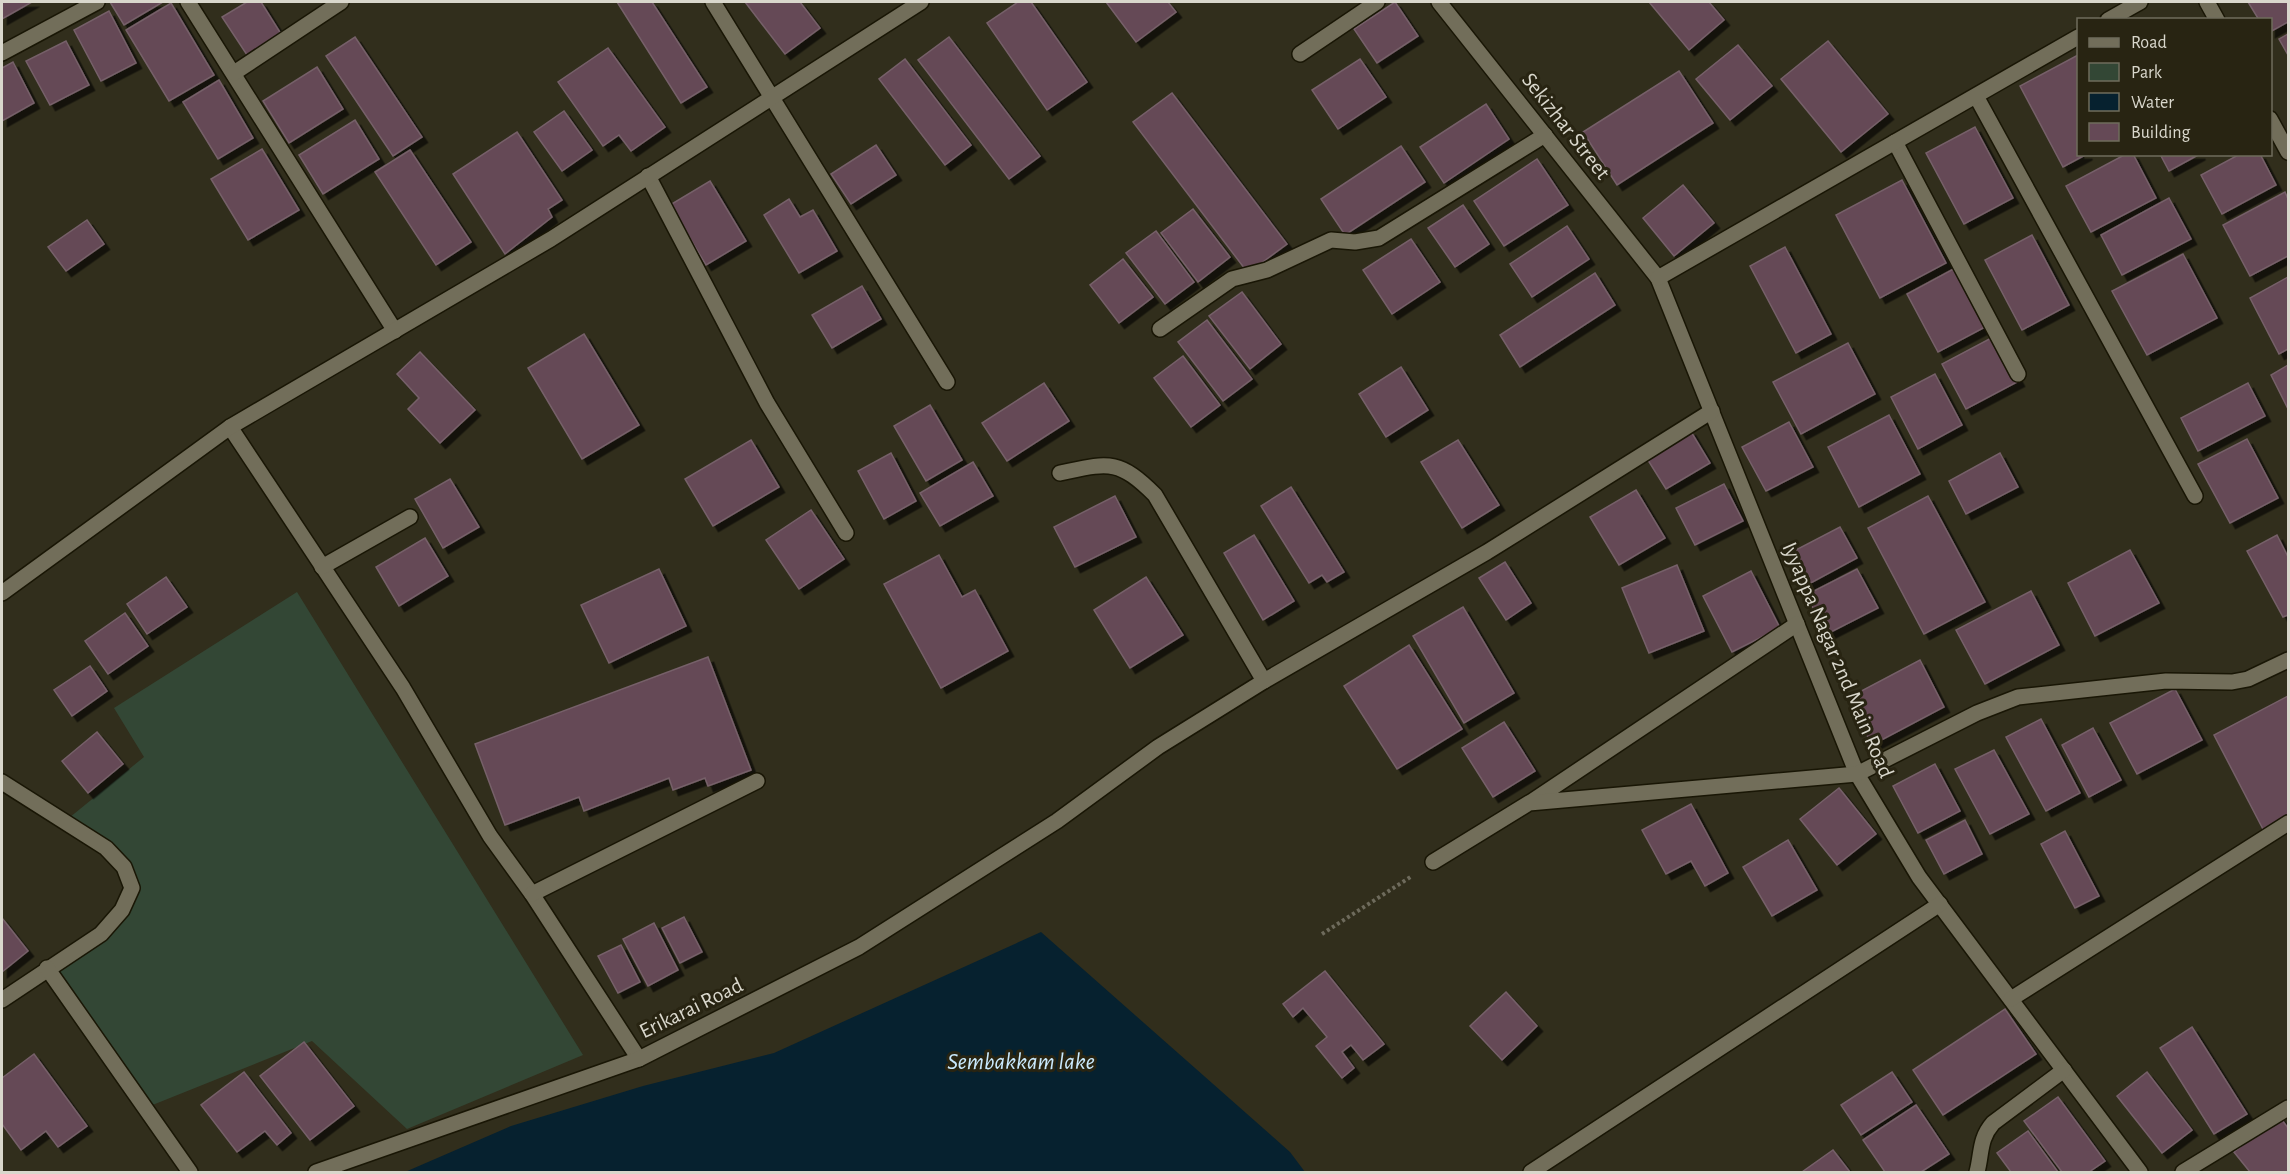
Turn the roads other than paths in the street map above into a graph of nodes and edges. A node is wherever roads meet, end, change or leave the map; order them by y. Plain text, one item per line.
1 (97, 2) edge
2 (188, 2) edge
3 (341, 2) edge
4 (713, 2) edge
5 (921, 2) edge
6 (1377, 2) edge
7 (1439, 2) edge
8 (2140, 2) edge
9 (2207, 2) edge
10 (2112, 18) edge
11 (2216, 18) edge
12 (2077, 38) edge
13 (2, 53) edge
14 (1300, 54) dead end
15 (234, 73) junction
16 (770, 96) junction
17 (1976, 96) junction
18 (2272, 120) edge
19 (1545, 135) junction
20 (1895, 142) junction
21 (2289, 152) edge
22 (648, 176) junction
23 (1658, 278) junction
24 (1160, 329) dead end
25 (395, 331) junction
26 (2018, 374) dead end
27 (947, 382) dead end
28 (1712, 411) junction
29 (230, 427) junction
30 (1060, 472) dead end
31 (2195, 496) dead end
32 (410, 517) dead end
33 (846, 533) dead end
34 (322, 567) junction
35 (2, 593) edge
36 (1797, 624) junction
37 (2289, 660) edge
38 (1264, 681) junction
39 (1857, 774) junction
40 (758, 781) dead end
41 (2, 782) edge
42 (1529, 803) junction
43 (2289, 823) edge
44 (1433, 862) road end
45 (532, 894) junction
46 (1940, 904) junction
47 (47, 969) junction
48 (2011, 999) junction
49 (2, 1000) edge
50 (639, 1059) junction
51 (2064, 1070) junction
52 (2289, 1108) edge
53 (190, 1173) edge
54 (316, 1173) edge
55 (1531, 1173) edge
56 (1977, 1173) edge
57 (2140, 1173) edge
58 (2183, 1173) edge

1 - 13 street
2 - 15 street
3 - 15 street
4 - 16 street
5 - 16 street
6 - 14 street
7 - 19 street, Sekizhar Street
8 - 10 street
9 - 11 street
12 - 17 street
15 - 25 street
16 - 22 street
16 - 27 street
17 - 20 street
17 - 31 street
18 - 21 street
19 - 23 street, Sekizhar Street
19 - 24 street
20 - 23 street
20 - 26 street
22 - 25 street
22 - 33 street
23 - 28 street, Iyyappa Nagar 2nd Main Road
25 - 29 street
28 - 36 street, Iyyappa Nagar 2nd Main Road
28 - 38 street, Erikarai Road
29 - 34 street
29 - 35 street
30 - 38 street
32 - 34 street
34 - 45 street
36 - 39 street, Iyyappa Nagar 2nd Main Road
36 - 42 street
37 - 39 street
38 - 50 street, Erikarai Road
39 - 42 street
39 - 46 street, Iyyappa Nagar 2nd Main Road
40 - 45 street
41 - 47 street
42 - 44 street
43 - 48 street
45 - 50 street
46 - 48 street, Iyyappa Nagar 2nd Main Road
46 - 55 street
47 - 49 street
47 - 53 street
48 - 51 street, Iyyappa Nagar 2nd Main Road
50 - 54 street, Erikarai Road
51 - 56 street
51 - 57 street, Iyyappa Nagar 2nd Main Road
52 - 58 street

